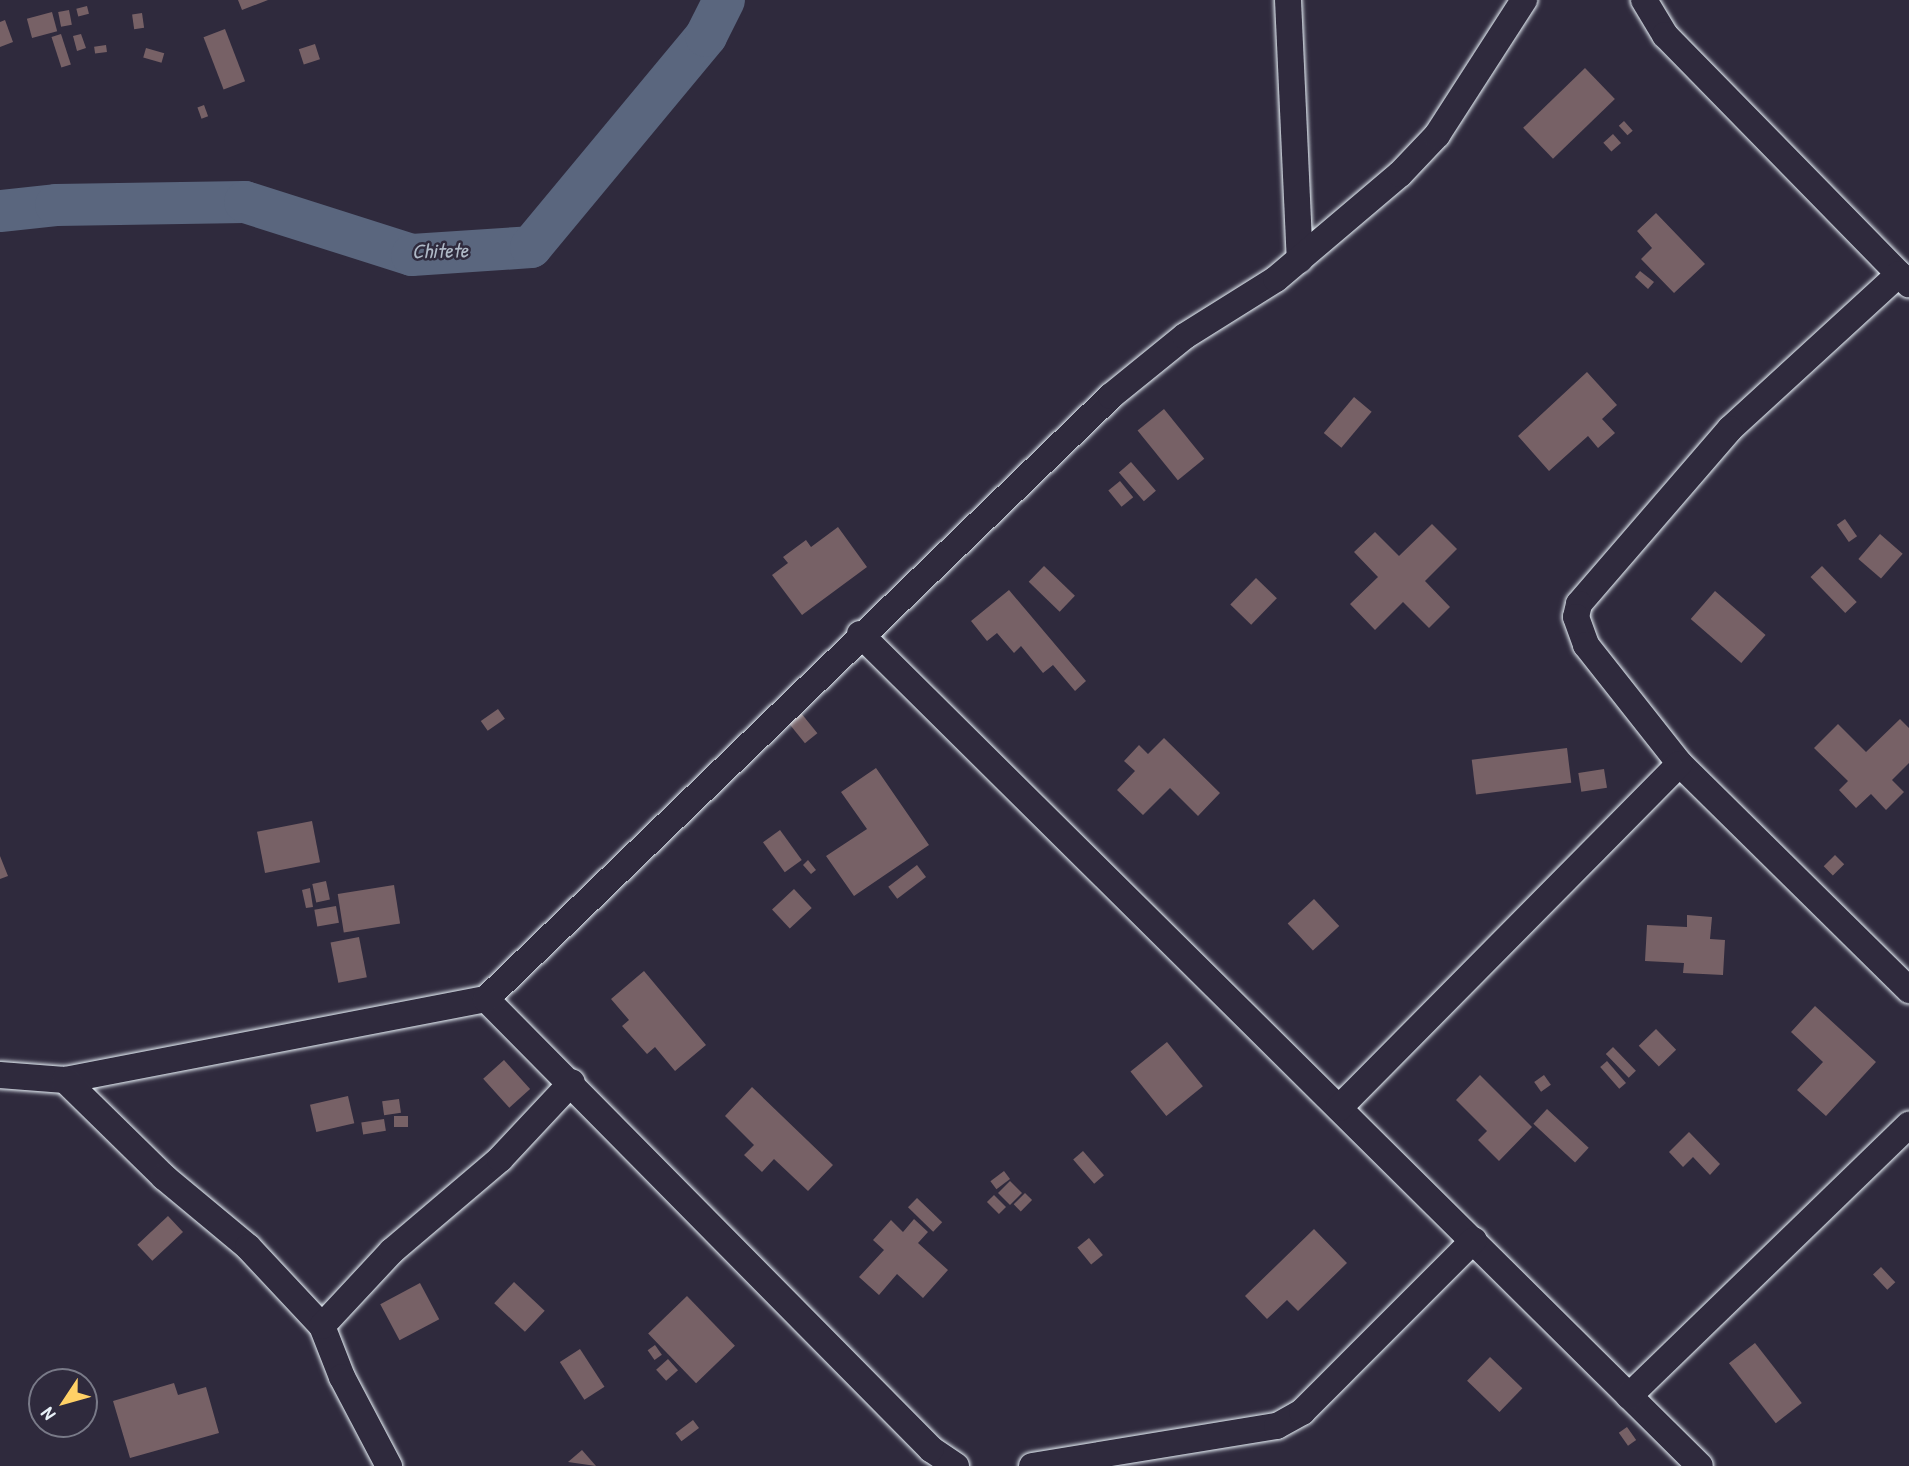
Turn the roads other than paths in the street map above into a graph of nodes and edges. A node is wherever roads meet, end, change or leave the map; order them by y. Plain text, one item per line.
1 (1288, 0) edge
2 (1524, 0) edge
3 (1644, 0) edge
4 (1300, 260) junction
5 (1904, 279) edge
6 (860, 634) junction
7 (1680, 764) junction
8 (1909, 990) edge
9 (486, 999) junction
10 (0, 1075) edge
11 (65, 1080) junction
12 (572, 1082) junction
13 (1339, 1108) junction
14 (1909, 1125) edge
15 (1474, 1240) junction
16 (322, 1326) junction
17 (1629, 1396) junction
18 (389, 1466) edge
19 (956, 1466) edge
20 (1032, 1466) edge
21 (1700, 1466) edge

1 - 4 street
2 - 4 street
3 - 5 street
4 - 6 street
5 - 7 street
6 - 9 street
6 - 13 street
7 - 8 street
7 - 13 street
9 - 11 street
9 - 12 street
10 - 11 street
11 - 16 street
12 - 16 street
12 - 19 street
13 - 15 street
14 - 17 street
15 - 17 street
15 - 20 street
16 - 18 street
17 - 21 street

